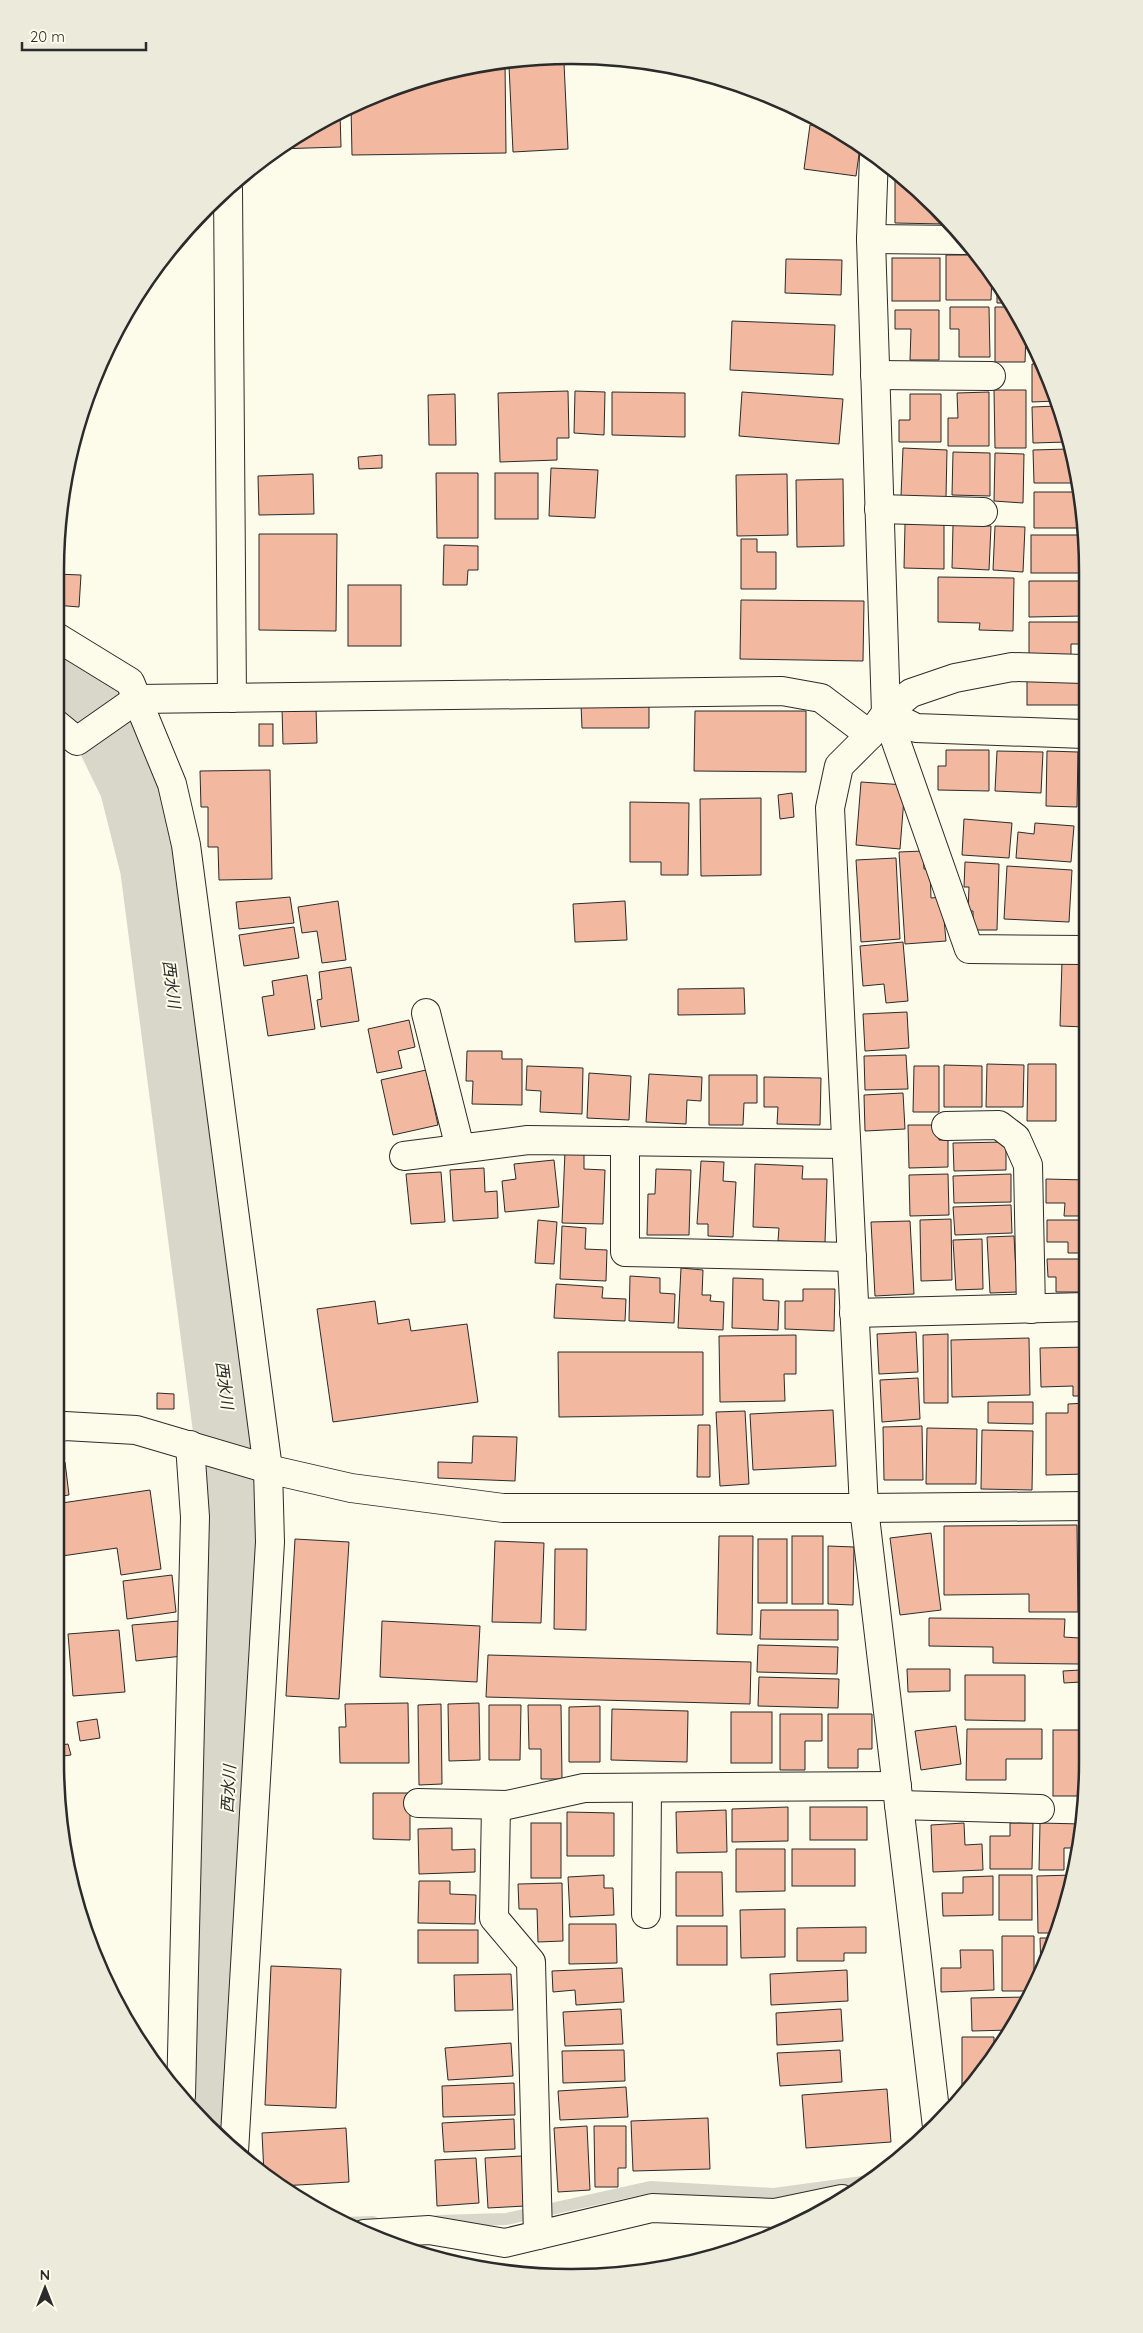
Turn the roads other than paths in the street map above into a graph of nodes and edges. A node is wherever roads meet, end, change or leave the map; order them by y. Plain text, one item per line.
1 (874, 164) edge
2 (228, 198) edge
3 (871, 239) junction
4 (955, 240) edge
5 (875, 375) junction
6 (991, 376) dead end
7 (879, 509) junction
8 (984, 512) dead end
9 (64, 642) edge
10 (1079, 669) edge
11 (232, 698) junction
12 (137, 699) junction
13 (886, 713) junction
14 (64, 731) edge
15 (870, 734) junction
16 (1079, 734) edge
17 (1079, 950) edge
18 (426, 1013) dead end
19 (946, 1126) dead end
20 (625, 1141) junction
21 (846, 1144) junction
22 (460, 1148) junction
23 (404, 1156) dead end
24 (852, 1257) junction
25 (1079, 1307) edge
26 (1031, 1309) junction
27 (854, 1313) junction
28 (64, 1426) edge
29 (190, 1446) junction
30 (268, 1469) junction
31 (1079, 1506) edge
32 (864, 1508) junction
33 (647, 1788) junction
34 (898, 1796) junction
35 (418, 1803) dead end
36 (496, 1805) junction
37 (1040, 1809) dead end
38 (646, 1914) dead end
39 (181, 2086) edge
40 (936, 2116) edge
41 (235, 2141) edge
42 (821, 2203) edge
43 (382, 2233) edge
44 (538, 2235) junction

1 - 3 street
2 - 11 street
3 - 4 street
3 - 5 street
5 - 6 street
5 - 7 street
7 - 8 street
7 - 13 street
9 - 12 street
10 - 13 street
11 - 12 street
11 - 15 street
12 - 14 street
12 - 30 street
13 - 15 street
13 - 16 street
13 - 17 street
15 - 21 street
18 - 22 street
19 - 26 street
20 - 21 street
20 - 22 street
20 - 24 street
21 - 24 street
22 - 23 street
24 - 27 street
25 - 26 street
26 - 27 street
27 - 32 street
28 - 29 street
29 - 30 street
29 - 39 street
30 - 32 street
30 - 41 street
31 - 32 street
32 - 34 street
33 - 34 street
33 - 36 street
33 - 38 street
34 - 37 street
34 - 40 street
35 - 36 street
36 - 44 street
42 - 44 street
43 - 44 street

